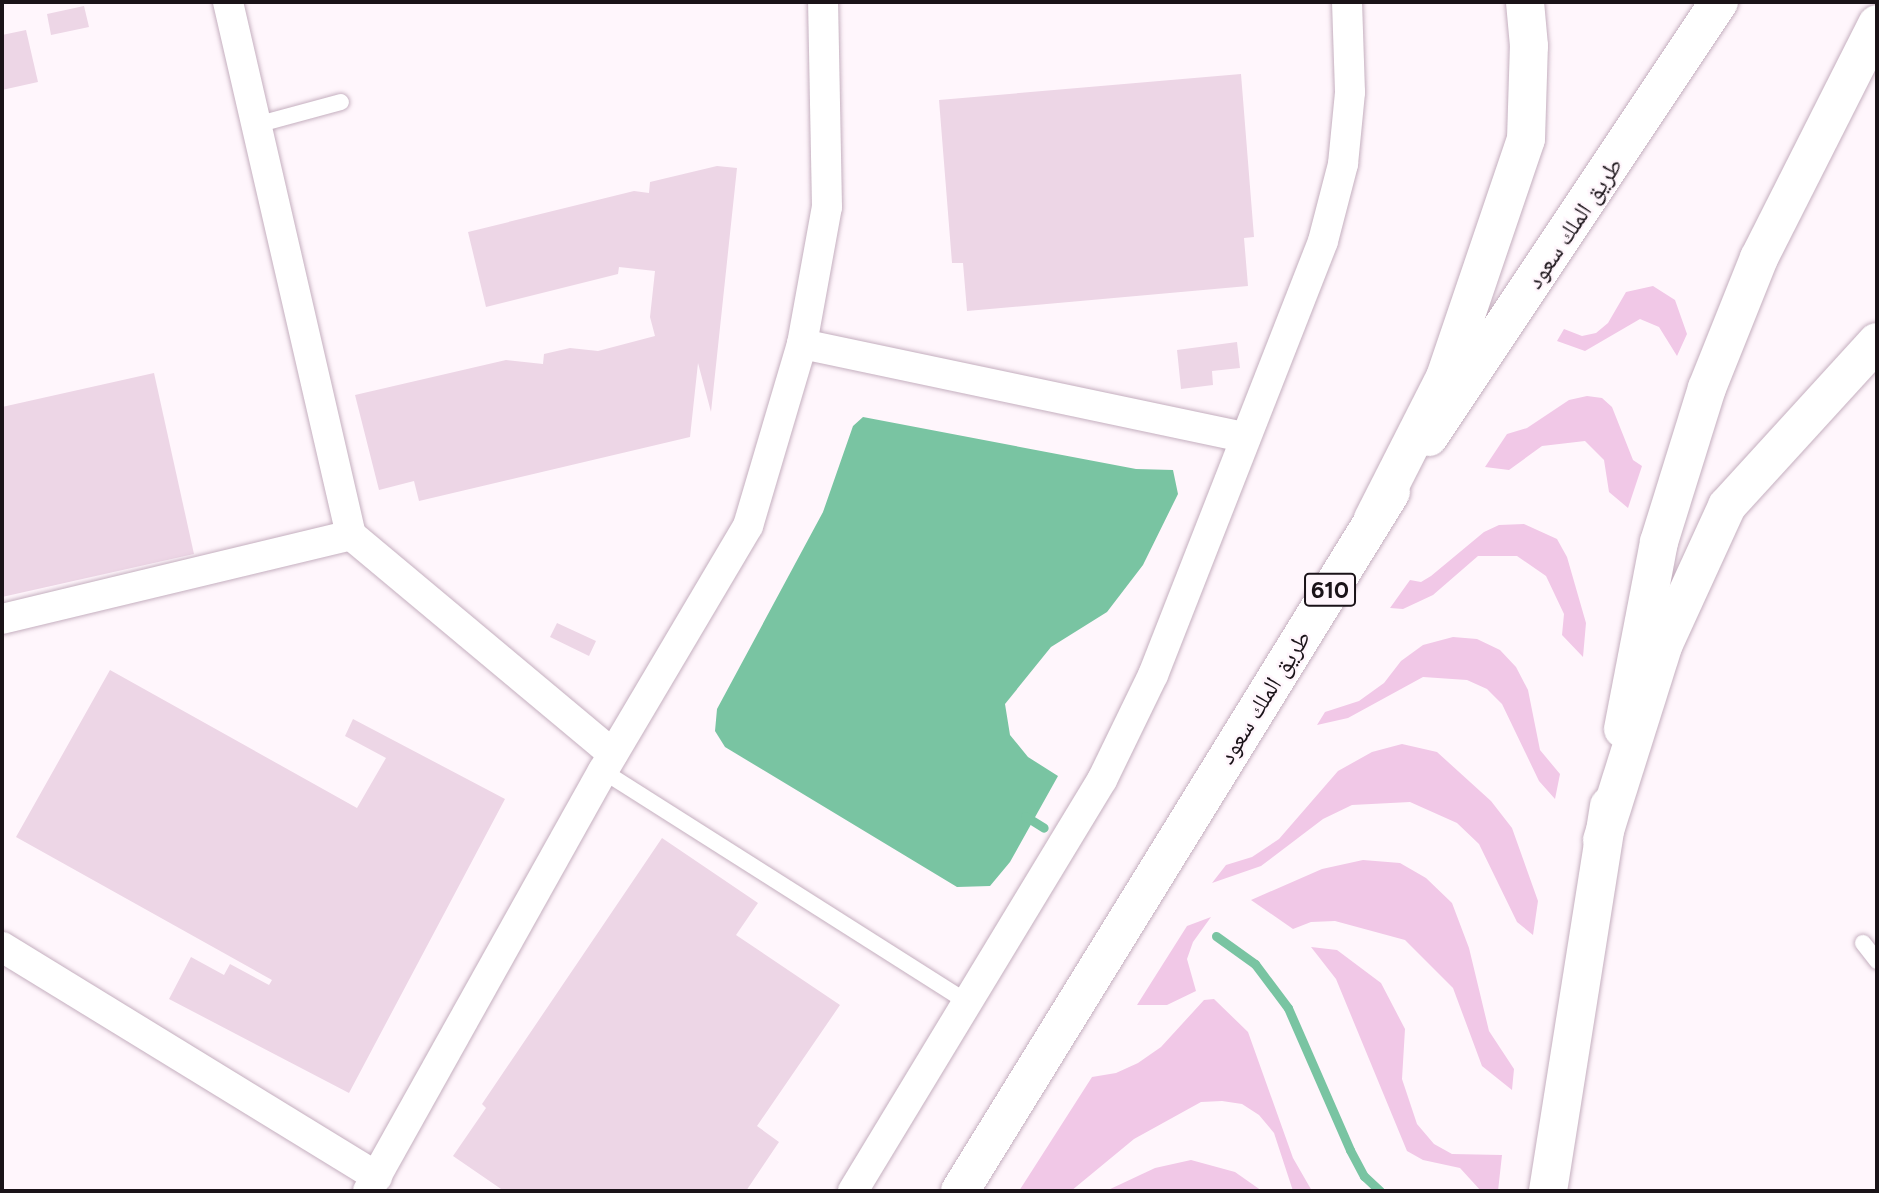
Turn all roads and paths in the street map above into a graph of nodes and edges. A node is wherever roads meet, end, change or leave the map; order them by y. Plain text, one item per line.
1 (228, 2) edge
2 (823, 2) edge
3 (1347, 2) edge
4 (1525, 2) edge
5 (1719, 2) edge
6 (1877, 24) edge
7 (341, 102) dead end
8 (256, 125) junction
9 (1877, 342) edge
10 (802, 344) junction
11 (1245, 437) junction
12 (1373, 519) junction
13 (351, 535) junction
14 (2, 619) edge
15 (608, 763) junction
16 (1602, 841) junction
17 (1863, 943) dead end
18 (2, 947) edge
19 (1877, 961) edge
20 (968, 1003) junction
21 (372, 1184) edge
22 (853, 1191) edge
23 (960, 1191) edge
24 (1548, 1191) edge

1 - 8 street
2 - 10 street
3 - 11 street
4 - 12 main road
5 - 12 main road, طريق الملك سعود / 610
6 - 16 main road
7 - 8 lane
8 - 13 street
9 - 16 main road
10 - 11 street
10 - 15 street
11 - 20 street
12 - 23 main road, طريق الملك سعود / 610
13 - 14 street
13 - 15 street
15 - 20 lane
15 - 21 street
16 - 24 main road
17 - 19 lane
18 - 21 street
20 - 22 street

